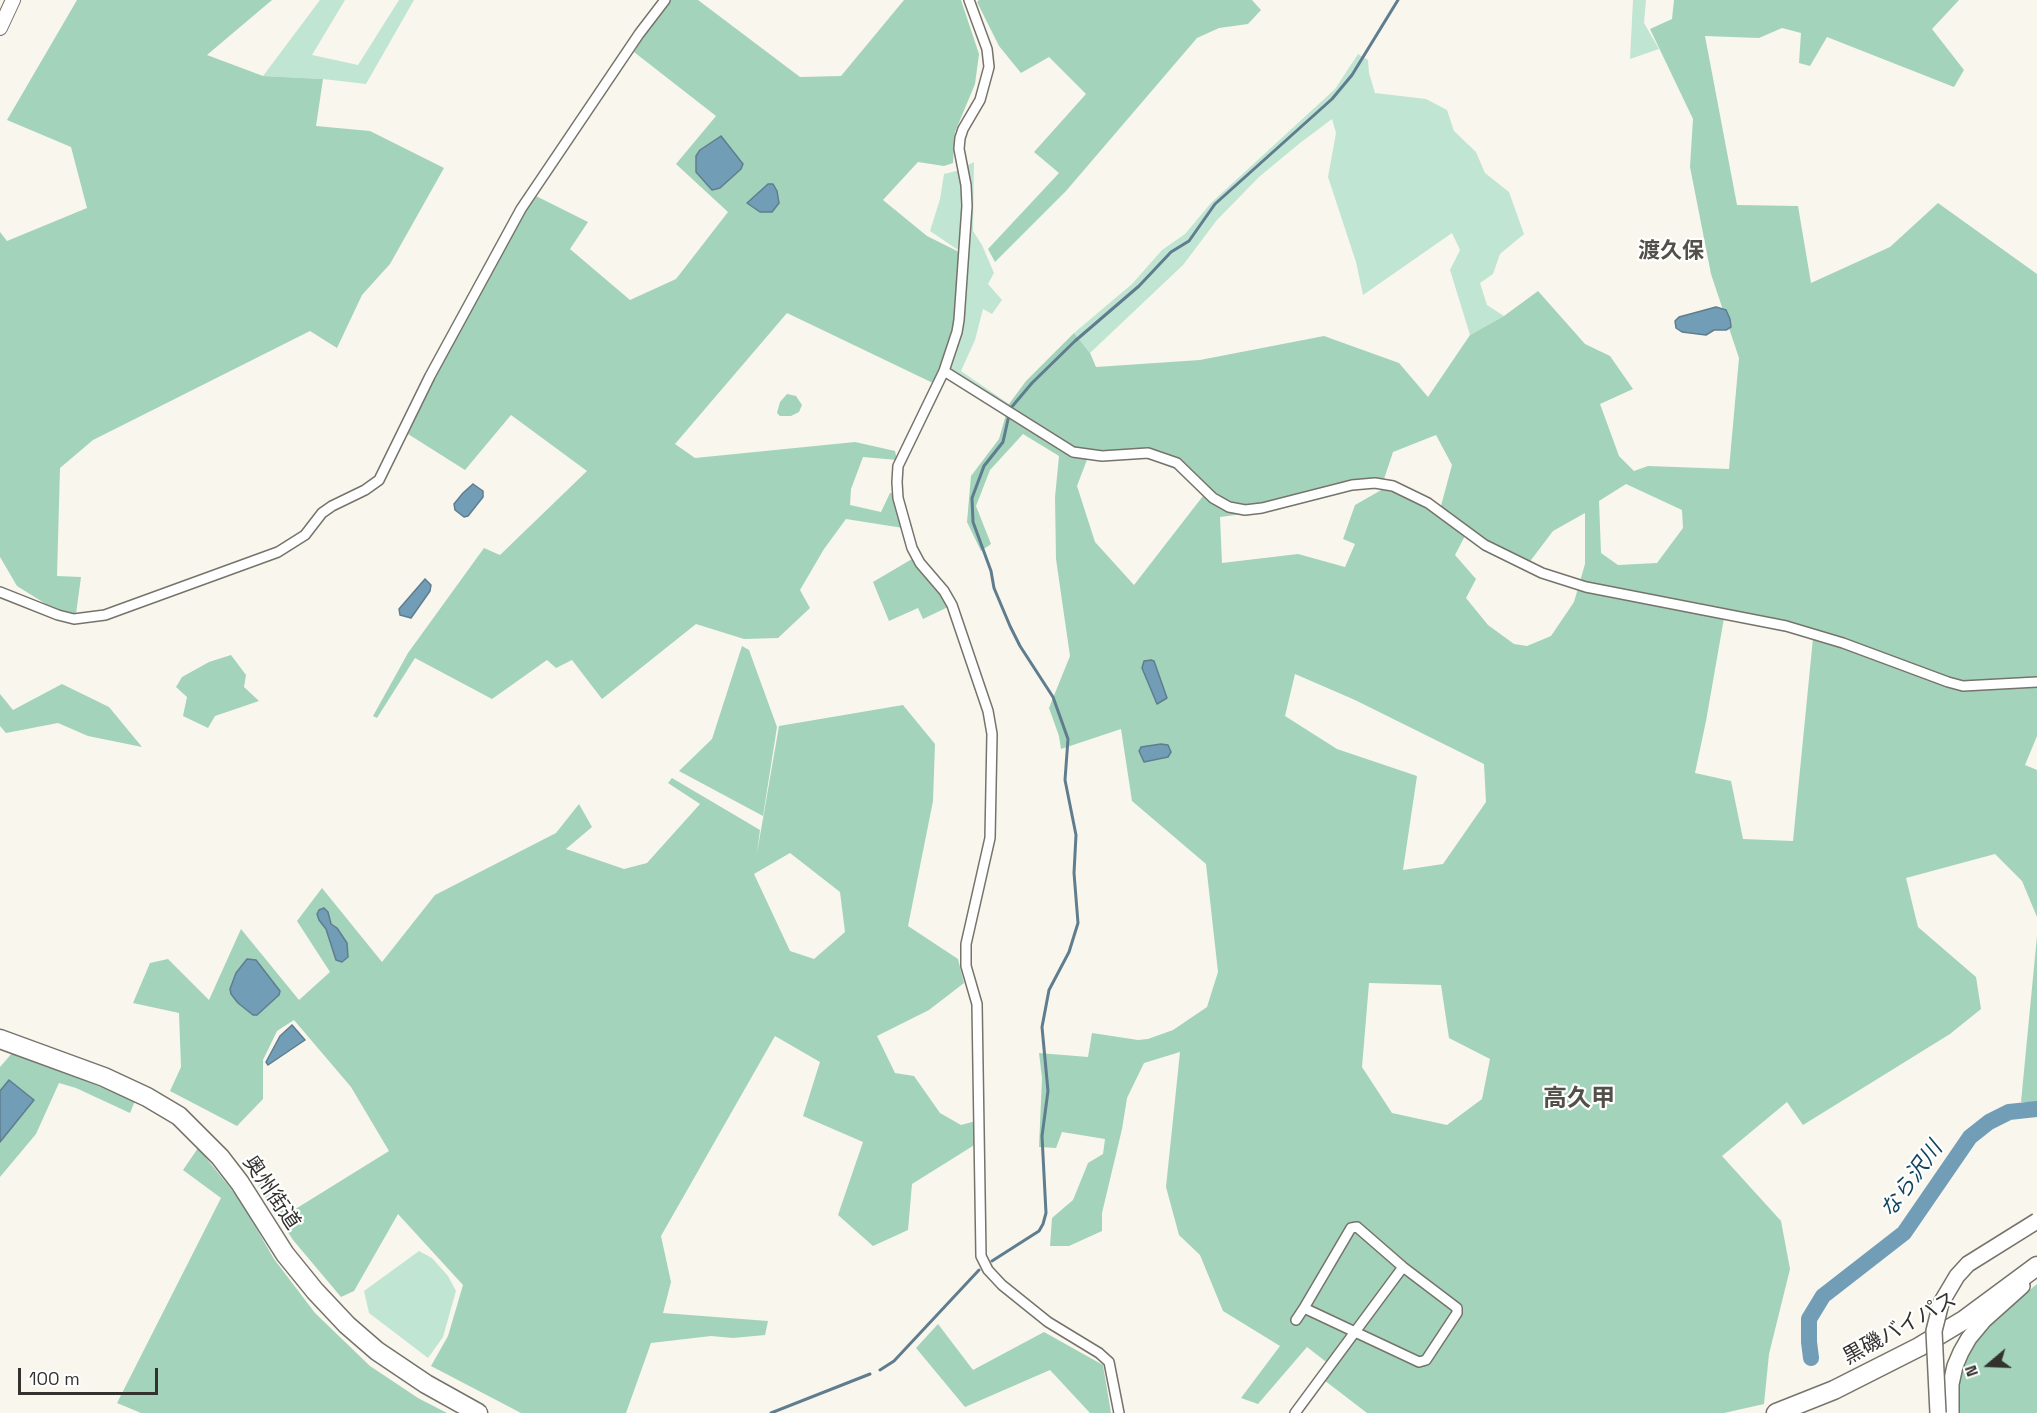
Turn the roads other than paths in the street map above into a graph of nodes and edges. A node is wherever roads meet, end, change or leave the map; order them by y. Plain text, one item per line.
1 (13, 0) edge
2 (665, 0) edge
3 (969, 0) edge
4 (0, 28) edge
5 (944, 371) junction
6 (0, 592) edge
7 (2037, 682) edge
8 (0, 1039) edge
9 (2037, 1221) edge
10 (2037, 1266) edge
11 (1403, 1267) junction
12 (2037, 1272) edge
13 (1304, 1308) junction
14 (1296, 1320) dead end
15 (1356, 1332) junction
16 (478, 1413) edge
17 (1119, 1413) edge
18 (1295, 1413) edge
19 (1776, 1413) edge
20 (1938, 1413) edge
21 (1951, 1413) edge

1 - 4 street
2 - 6 street
3 - 5 street
5 - 7 street
5 - 17 street
8 - 16 highway, 奥州街道
9 - 20 main road, bridge
10 - 19 highway, 黒磯バイパス
11 - 13 street
11 - 15 street
11 - 15 street
12 - 21 main road
13 - 14 street
13 - 15 street
15 - 18 street

